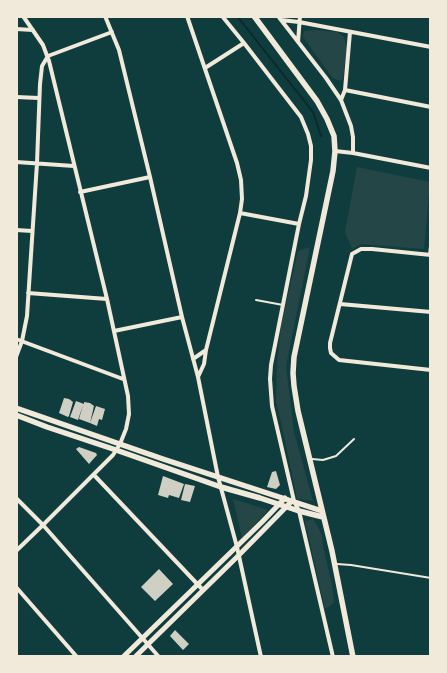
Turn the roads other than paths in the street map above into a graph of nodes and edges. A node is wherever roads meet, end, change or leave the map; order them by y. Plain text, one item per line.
1 (24, 16) edge
2 (105, 16) edge
3 (187, 16) edge
4 (222, 16) edge
5 (254, 16) edge
6 (278, 16) edge
7 (300, 16) edge
8 (281, 20) junction
9 (299, 22) junction
10 (16, 29) edge
11 (33, 30) junction
12 (112, 32) junction
13 (350, 32) junction
14 (298, 42) junction
15 (244, 43) junction
16 (431, 47) edge
17 (48, 56) junction
18 (205, 68) junction
19 (344, 90) junction
20 (16, 97) edge
21 (39, 98) junction
22 (341, 100) junction
23 (431, 107) edge
24 (335, 151) junction
25 (353, 153) junction
26 (16, 162) edge
27 (37, 163) junction
28 (74, 166) junction
29 (431, 168) edge
30 (150, 177) junction
31 (80, 192) junction
32 (240, 212) junction
33 (299, 224) junction
34 (16, 230) edge
35 (32, 231) junction
36 (431, 246) edge
37 (430, 255) edge
38 (28, 293) junction
39 (107, 300) junction
40 (256, 300) dead end
41 (340, 304) junction
42 (283, 305) junction
43 (431, 312) edge
44 (182, 317) junction
45 (114, 331) junction
46 (16, 339) edge
47 (22, 341) junction
48 (206, 350) junction
49 (16, 357) edge
50 (193, 359) junction
51 (431, 370) edge
52 (198, 378) junction
53 (123, 379) junction
54 (16, 408) edge
55 (16, 415) edge
56 (354, 439) dead end
57 (118, 447) junction
58 (309, 458) junction
59 (94, 474) junction
60 (218, 477) junction
61 (221, 487) junction
62 (16, 498) edge
63 (285, 498) junction
64 (293, 501) junction
65 (279, 504) junction
66 (286, 507) junction
67 (299, 511) junction
68 (322, 514) junction
69 (43, 525) junction
70 (237, 547) junction
71 (16, 550) edge
72 (238, 556) junction
73 (334, 563) junction
74 (431, 578) edge
75 (198, 585) junction
76 (16, 587) edge
77 (203, 590) junction
78 (142, 638) junction
79 (148, 644) junction
80 (77, 657) edge
81 (123, 657) edge
82 (135, 657) edge
83 (159, 657) edge
84 (261, 657) edge
85 (333, 657) edge
86 (353, 657) edge

1 - 11 street
2 - 12 street
3 - 18 street
4 - 15 street
5 - 24 main road
6 - 8 street
7 - 9 street
8 - 9 street
8 - 14 street
9 - 13 street
9 - 14 street
10 - 11 street
11 - 17 street
12 - 17 street
12 - 30 street
13 - 16 street
13 - 19 street
14 - 22 street
15 - 18 street
15 - 33 street
17 - 21 street
17 - 28 street
18 - 32 street
19 - 22 street
19 - 23 street
20 - 21 street
21 - 27 street
22 - 25 street
24 - 25 street
24 - 58 main road
25 - 29 street
26 - 27 street
27 - 28 street
27 - 35 street
28 - 31 street
30 - 31 street
30 - 44 street
31 - 39 street
32 - 33 street
32 - 48 street
33 - 42 street
34 - 35 street
35 - 38 street
36 - 37 street
37 - 41 street
38 - 39 street
38 - 47 street
39 - 45 street
40 - 42 lane
41 - 43 street
41 - 51 street
42 - 64 street
44 - 45 street
44 - 50 street
45 - 53 street
46 - 47 street
47 - 49 street
47 - 53 street
48 - 50 street
48 - 52 street
50 - 52 street
52 - 60 street
53 - 57 street
54 - 57 main road
55 - 57 main road
56 - 58 lane
57 - 59 street
57 - 60 main road
57 - 61 main road
58 - 68 main road
59 - 69 street
59 - 75 street
60 - 61 street
60 - 63 main road
61 - 65 main road
61 - 70 street
62 - 69 street
63 - 64 main road
63 - 65 main road
64 - 66 main road
64 - 67 street
64 - 68 main road
65 - 66 main road
65 - 70 main road
66 - 67 main road
66 - 72 main road
67 - 68 main road
67 - 85 street
68 - 73 main road
69 - 71 street
69 - 78 street
70 - 72 street
70 - 75 main road
72 - 77 main road
72 - 84 street
73 - 74 lane
73 - 86 main road
75 - 77 street
75 - 78 main road
76 - 80 street
77 - 79 main road
78 - 79 street
78 - 81 main road
79 - 82 main road
79 - 83 street

